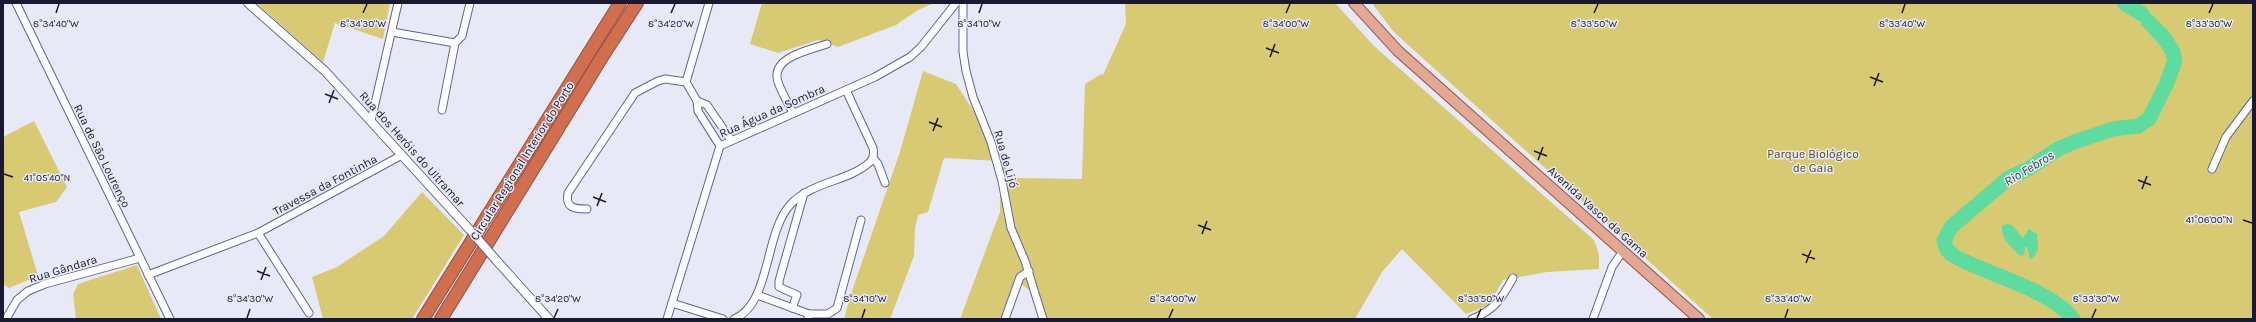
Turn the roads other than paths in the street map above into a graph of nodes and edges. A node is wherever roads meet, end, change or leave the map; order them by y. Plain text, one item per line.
1 (16, 3) edge
2 (248, 3) edge
3 (398, 3) edge
4 (470, 3) edge
5 (620, 3) edge
6 (637, 3) edge
7 (709, 3) edge
8 (956, 3) edge
9 (963, 3) edge
10 (1354, 3) edge
11 (1364, 3) edge
12 (1374, 26) junction
13 (392, 32) junction
14 (455, 43) junction
15 (827, 44) dead end
16 (686, 82) junction
17 (846, 90) junction
18 (697, 101) junction
19 (2253, 101) edge
20 (442, 110) dead end
21 (793, 113) junction
22 (371, 121) junction
23 (731, 140) junction
24 (720, 146) junction
25 (402, 155) junction
26 (873, 158) junction
27 (2212, 169) dead end
28 (885, 183) dead end
29 (804, 193) junction
30 (587, 209) dead end
31 (861, 220) dead end
32 (258, 233) junction
33 (1623, 251) junction
34 (140, 258) junction
35 (1029, 271) junction
36 (148, 275) junction
37 (1513, 278) dead end
38 (757, 295) junction
39 (672, 303) junction
40 (792, 308) junction
41 (309, 313) dead end
42 (809, 316) edge
43 (6, 319) edge
44 (170, 319) edge
45 (423, 319) edge
46 (441, 319) edge
47 (549, 319) edge
48 (667, 319) edge
49 (723, 319) edge
50 (734, 319) edge
51 (1005, 319) edge
52 (1043, 319) edge
53 (1472, 319) edge
54 (1593, 319) edge
55 (1699, 319) edge

1 - 34 street, Rua de São Lourenço
2 - 22 street, Rua dos Heróis do Ultramar
3 - 13 street
4 - 14 street
5 - 45 highway, Circular Regional Interior do Porto
6 - 46 highway, Circular Regional Interior do Porto
7 - 16 street
8 - 17 street, Rua Água da Sombra
9 - 35 street, Rua de Lijó
10 - 12 main road, Avenida Vasco da Gama
11 - 12 main road, Avenida Vasco da Gama
12 - 33 main road, Avenida Vasco da Gama
13 - 14 street
13 - 22 street
14 - 20 street
15 - 21 street
16 - 18 street
16 - 30 street
17 - 21 street, Rua Água da Sombra
17 - 26 street
18 - 23 street
18 - 24 street
19 - 27 street
21 - 23 street, Rua Água da Sombra
22 - 25 street, Rua dos Heróis do Ultramar
23 - 24 street, Rua Água da Sombra
24 - 39 street, Rua Água da Sombra
25 - 32 street, Travessa da Fontinha
25 - 47 street, Rua dos Heróis do Ultramar, bridge
26 - 28 street
26 - 29 street
29 - 38 street
29 - 40 street
31 - 42 street
32 - 36 street, Travessa da Fontinha
32 - 41 street
33 - 54 street
33 - 55 main road, Avenida Vasco da Gama
34 - 36 street, Rua de São Lourenço
34 - 43 street, Rua Gândara
35 - 51 street
35 - 52 street, Rua de Lijó
36 - 44 street, Rua de São Lourenço
37 - 53 street
38 - 40 street
38 - 50 street
39 - 48 street, Rua Água da Sombra
39 - 49 street
40 - 42 street

